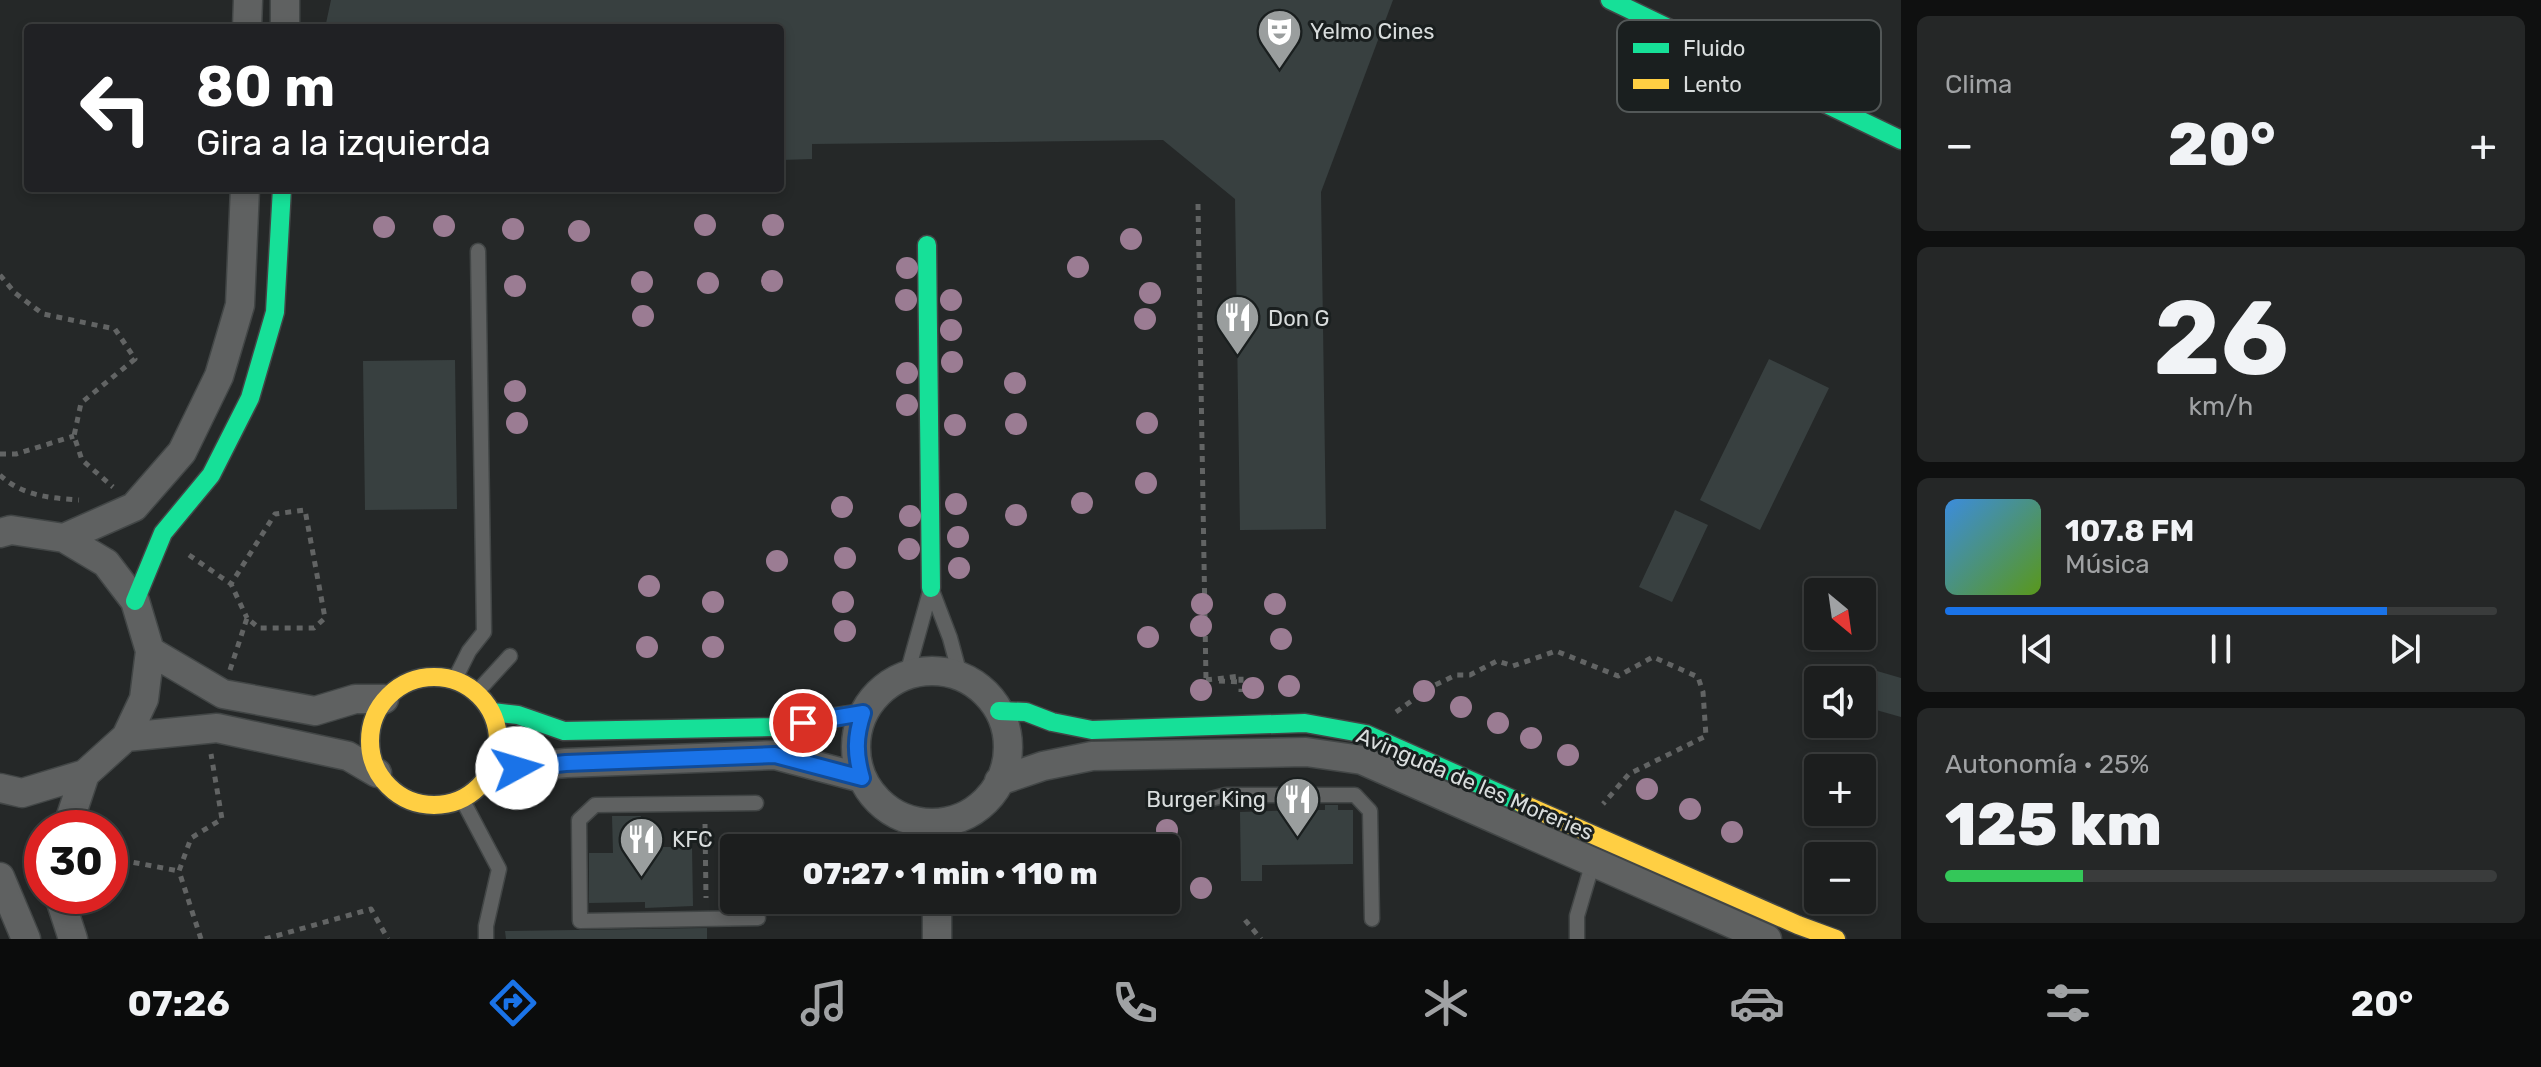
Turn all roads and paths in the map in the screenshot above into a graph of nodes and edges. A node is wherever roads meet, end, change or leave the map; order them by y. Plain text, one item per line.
1 (248, 0) edge
2 (285, 0) edge
3 (1610, 0) edge
4 (1652, 20) edge
5 (247, 24) edge
6 (285, 24) edge
7 (1843, 112) edge
8 (1901, 140) edge
9 (245, 192) edge
10 (282, 192) edge
11 (1198, 204) dead end
12 (927, 245) dead end
13 (478, 251) dead end
14 (0, 275) edge
15 (74, 436) junction
16 (0, 454) edge
17 (0, 475) edge
18 (101, 495) dead end
19 (87, 500) dead end
20 (4, 528) edge
21 (64, 538) junction
22 (184, 552) dead end
23 (231, 584) junction
24 (931, 588) junction
25 (135, 601) junction
26 (247, 618) junction
27 (150, 651) junction
28 (510, 656) dead end
29 (229, 674) dead end
30 (907, 674) junction
31 (960, 675) junction
32 (455, 679) junction
33 (1206, 680) junction
34 (477, 692) junction
35 (384, 699) junction
36 (999, 711) junction
37 (492, 712) junction
38 (863, 713) junction
39 (1366, 734) junction
40 (126, 737) junction
41 (212, 750) dead end
42 (492, 770) junction
43 (377, 773) junction
44 (85, 774) junction
45 (862, 778) junction
46 (999, 781) junction
47 (0, 788) edge
48 (462, 799) junction
49 (1211, 799) dead end
50 (756, 803) dead end
51 (704, 804) junction
52 (73, 810) edge
53 (905, 818) junction
54 (957, 818) junction
55 (1582, 829) junction
56 (913, 834) edge
57 (953, 834) edge
58 (128, 861) edge
59 (1593, 862) junction
60 (179, 871) junction
61 (0, 877) edge
62 (65, 914) edge
63 (937, 914) edge
64 (758, 918) dead end
65 (706, 919) junction
66 (1372, 919) dead end
67 (1245, 920) dead end
68 (26, 939) edge
69 (73, 939) edge
70 (201, 939) edge
71 (265, 939) edge
72 (388, 939) edge
73 (486, 939) edge
74 (937, 939) edge
75 (1261, 939) edge
76 (1577, 939) edge
77 (1767, 939) edge
78 (1836, 939) edge

1 - 5 street
2 - 6 street
3 - 4 street
7 - 8 street
9 - 21 street
10 - 25 street
11 - 33 path
12 - 24 street
13 - 32 lane
14 - 15 path
15 - 16 path
15 - 18 path
17 - 19 path
20 - 21 street
21 - 25 street
22 - 23 path
23 - 26 path
23 - 26 path
24 - 30 lane
24 - 31 lane
25 - 27 street
26 - 29 path
27 - 35 street
27 - 40 street
28 - 34 lane
30 - 31 street
30 - 38 street
31 - 36 street
32 - 34 street
32 - 35 street
33 - 33 path
34 - 37 street
35 - 43 street
36 - 39 street, Avinguda de les Moreries
36 - 46 street
37 - 38 street
37 - 42 street
38 - 45 street
39 - 55 street, Avinguda de les Moreries
39 - 55 path
40 - 43 street
40 - 44 street
41 - 60 path
42 - 45 street
42 - 48 street
43 - 48 street
44 - 47 street
44 - 52 street
45 - 53 street
46 - 54 street
46 - 59 street, Avinguda de les Moreries
48 - 73 lane
49 - 66 lane
50 - 51 lane
51 - 65 path
51 - 65 lane
53 - 54 street
53 - 56 lane
54 - 57 lane
55 - 78 street, Avinguda de les Moreries
58 - 60 path
59 - 76 lane
59 - 77 street, Avinguda de les Moreries
60 - 70 path
61 - 68 street
62 - 69 street
63 - 74 street
64 - 65 lane
67 - 75 path
71 - 72 path

